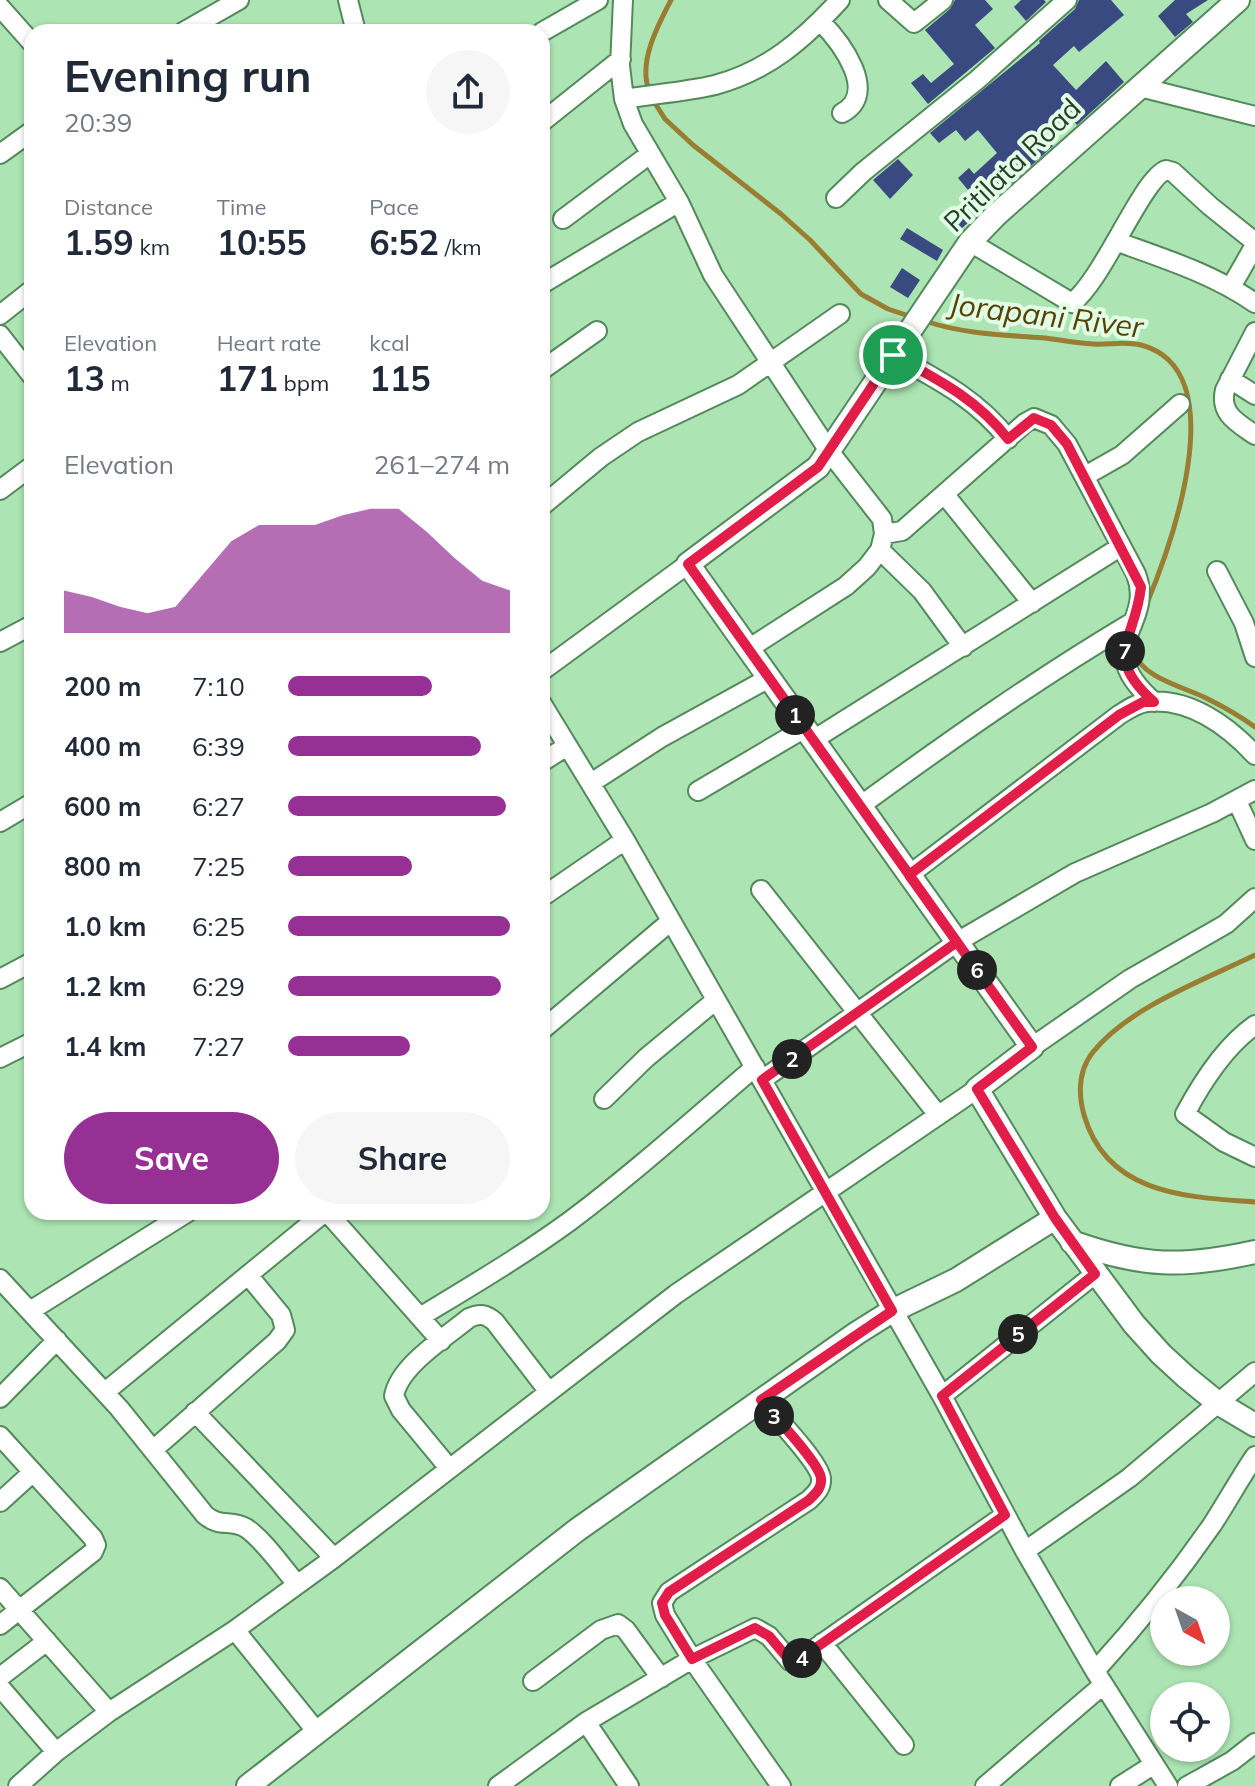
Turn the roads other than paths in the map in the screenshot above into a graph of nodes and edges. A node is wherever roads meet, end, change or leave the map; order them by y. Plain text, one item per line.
1 (239, 0) edge
2 (348, 0) edge
3 (598, 0) edge
4 (623, 0) edge
5 (840, 0) edge
6 (888, 0) edge
7 (943, 0) edge
8 (1067, 0) edge
9 (1238, 0) edge
10 (0, 7) edge
11 (215, 14) junction
12 (820, 21) junction
13 (197, 24) edge
14 (219, 24) edge
15 (354, 24) edge
16 (550, 27) edge
17 (24, 34) edge
18 (621, 59) junction
19 (1140, 87) junction
20 (630, 98) junction
21 (842, 113) dead end
22 (550, 116) edge
23 (1255, 116) edge
24 (24, 139) edge
25 (1, 152) edge
26 (650, 154) junction
27 (836, 198) dead end
28 (679, 202) junction
29 (563, 219) dead end
30 (970, 242) junction
31 (1118, 242) junction
32 (1255, 243) edge
33 (550, 279) edge
34 (1231, 287) junction
35 (24, 296) edge
36 (1255, 303) edge
37 (840, 314) dead end
38 (0, 315) edge
39 (597, 331) dead end
40 (1255, 332) edge
41 (0, 335) edge
42 (895, 352) junction
43 (771, 361) junction
44 (550, 364) edge
45 (24, 366) edge
46 (1230, 379) junction
47 (1255, 395) edge
48 (1180, 404) dead end
49 (1255, 435) edge
50 (1008, 439) junction
51 (829, 451) junction
52 (24, 472) edge
53 (1085, 476) junction
54 (0, 490) edge
55 (945, 495) junction
56 (550, 499) edge
57 (882, 542) junction
58 (1120, 547) junction
59 (688, 564) junction
60 (1217, 571) dead end
61 (1032, 603) junction
62 (1131, 623) junction
63 (24, 629) edge
64 (0, 642) edge
65 (963, 647) junction
66 (748, 649) junction
67 (1255, 657) edge
68 (550, 665) edge
69 (769, 678) junction
70 (1154, 702) junction
71 (550, 717) edge
72 (809, 734) junction
73 (567, 746) junction
74 (1255, 755) edge
75 (550, 757) edge
76 (591, 783) junction
77 (1255, 790) edge
78 (698, 791) dead end
79 (1237, 801) junction
80 (860, 806) junction
81 (24, 808) edge
82 (0, 822) edge
83 (625, 840) junction
84 (1255, 840) edge
85 (909, 875) junction
86 (761, 890) dead end
87 (550, 892) edge
88 (1255, 898) edge
89 (671, 921) junction
90 (957, 942) junction
91 (24, 967) edge
92 (0, 979) edge
93 (716, 1000) junction
94 (859, 1013) junction
95 (550, 1023) edge
96 (1254, 1028) edge
97 (24, 1046) edge
98 (1032, 1047) junction
99 (0, 1058) edge
100 (758, 1074) junction
101 (977, 1089) junction
102 (604, 1099) dead end
103 (938, 1115) junction
104 (1255, 1157) edge
105 (824, 1192) junction
106 (1055, 1218) junction
107 (175, 1220) edge
108 (316, 1220) edge
109 (333, 1220) edge
110 (1072, 1242) junction
111 (1255, 1252) edge
112 (1095, 1274) junction
113 (248, 1275) junction
114 (1, 1282) edge
115 (30, 1311) junction
116 (892, 1311) junction
117 (420, 1317) junction
118 (57, 1340) junction
119 (441, 1341) junction
120 (1255, 1372) edge
121 (105, 1392) junction
122 (549, 1392) junction
123 (942, 1396) junction
124 (0, 1398) edge
125 (761, 1400) junction
126 (1218, 1403) junction
127 (195, 1412) junction
128 (1255, 1425) edge
129 (0, 1436) edge
130 (153, 1450) junction
131 (1255, 1456) edge
132 (449, 1468) junction
133 (33, 1472) junction
134 (0, 1502) edge
135 (1005, 1515) junction
136 (1025, 1551) junction
137 (334, 1558) junction
138 (297, 1584) junction
139 (0, 1588) edge
140 (19, 1609) junction
141 (0, 1625) edge
142 (235, 1630) junction
143 (47, 1641) junction
144 (822, 1643) junction
145 (692, 1659) junction
146 (0, 1677) edge
147 (661, 1678) junction
148 (1099, 1678) junction
149 (533, 1681) dead end
150 (0, 1687) edge
151 (109, 1712) junction
152 (586, 1722) junction
153 (317, 1732) junction
154 (1255, 1743) edge
155 (904, 1745) dead end
156 (56, 1752) junction
157 (1153, 1765) junction
158 (18, 1786) edge
159 (248, 1786) edge
160 (498, 1786) edge
161 (629, 1786) edge
162 (781, 1786) edge
163 (985, 1786) edge
164 (1120, 1786) edge
165 (1168, 1786) edge
166 (1187, 1786) edge

1 - 11 street
2 - 15 street
3 - 16 street
4 - 18 street
5 - 12 street
6 - 7 street
8 - 27 street
9 - 19 street, Pritilata Road
10 - 17 street
11 - 13 street
11 - 14 street
12 - 20 street
12 - 21 street
18 - 20 street
18 - 22 street
19 - 23 street
19 - 30 street, Pritilata Road
20 - 26 street
24 - 25 street
26 - 28 street
26 - 29 street
28 - 33 street
28 - 43 street
30 - 31 street
30 - 42 street, Pritilata Road
31 - 32 street
31 - 34 street
32 - 34 street
34 - 36 street
35 - 38 street
37 - 43 street
39 - 44 street
40 - 46 street
41 - 45 street
42 - 50 street
42 - 51 street, Pritilata Road
43 - 51 street
43 - 56 street
46 - 47 street
46 - 49 street
48 - 53 street
50 - 53 street
50 - 55 street
51 - 57 street
51 - 59 street, Pritilata Road
52 - 54 street
53 - 58 street
55 - 57 street
55 - 61 street
57 - 65 street
57 - 66 street
58 - 61 street
58 - 62 street
59 - 66 street
59 - 68 street
60 - 67 street
61 - 65 street
62 - 70 street
62 - 80 street
63 - 64 street
65 - 72 street
66 - 69 street
69 - 72 street
69 - 76 street
70 - 74 street
70 - 85 street
71 - 73 street
72 - 78 street
72 - 80 street
73 - 75 street
73 - 76 street
76 - 83 street
77 - 79 street
79 - 84 street
79 - 90 street
80 - 85 street
81 - 82 street
83 - 87 street
83 - 89 street
85 - 90 street
86 - 94 street
88 - 98 street
89 - 93 street
89 - 95 street
90 - 94 street
90 - 98 street
91 - 92 street
93 - 100 street
93 - 102 street
94 - 100 street
94 - 103 street
96 - 104 street
97 - 99 street
98 - 101 street
100 - 105 street
100 - 117 street
101 - 103 street
101 - 106 street
103 - 105 street
105 - 116 street
105 - 122 street
106 - 110 street
106 - 116 street
107 - 115 street
108 - 113 street
109 - 117 street
110 - 111 street
110 - 112 street
112 - 123 street
112 - 126 street
113 - 121 street
113 - 127 street
114 - 115 street
115 - 118 street
116 - 123 street
116 - 125 street
117 - 119 street
118 - 121 street
118 - 124 street
119 - 122 street
119 - 132 street
120 - 126 street
121 - 130 street
122 - 132 street
123 - 135 street
125 - 145 street
125 - 153 street
126 - 128 street
126 - 136 street
127 - 130 street
127 - 137 street
129 - 133 street
130 - 138 street
131 - 148 street
132 - 137 street
133 - 134 street
133 - 140 street
135 - 136 street
135 - 144 street
136 - 148 street
137 - 138 street
138 - 142 street
139 - 140 street
140 - 141 street
140 - 143 street
142 - 151 street
142 - 153 street
143 - 146 street
143 - 151 street
144 - 145 street
144 - 155 street
145 - 147 street
145 - 162 street
147 - 149 street
147 - 152 street
148 - 157 street
148 - 163 street
150 - 156 street
151 - 156 street
152 - 160 street
152 - 161 street
153 - 159 street
154 - 166 street
156 - 158 street
157 - 164 street
157 - 165 street

